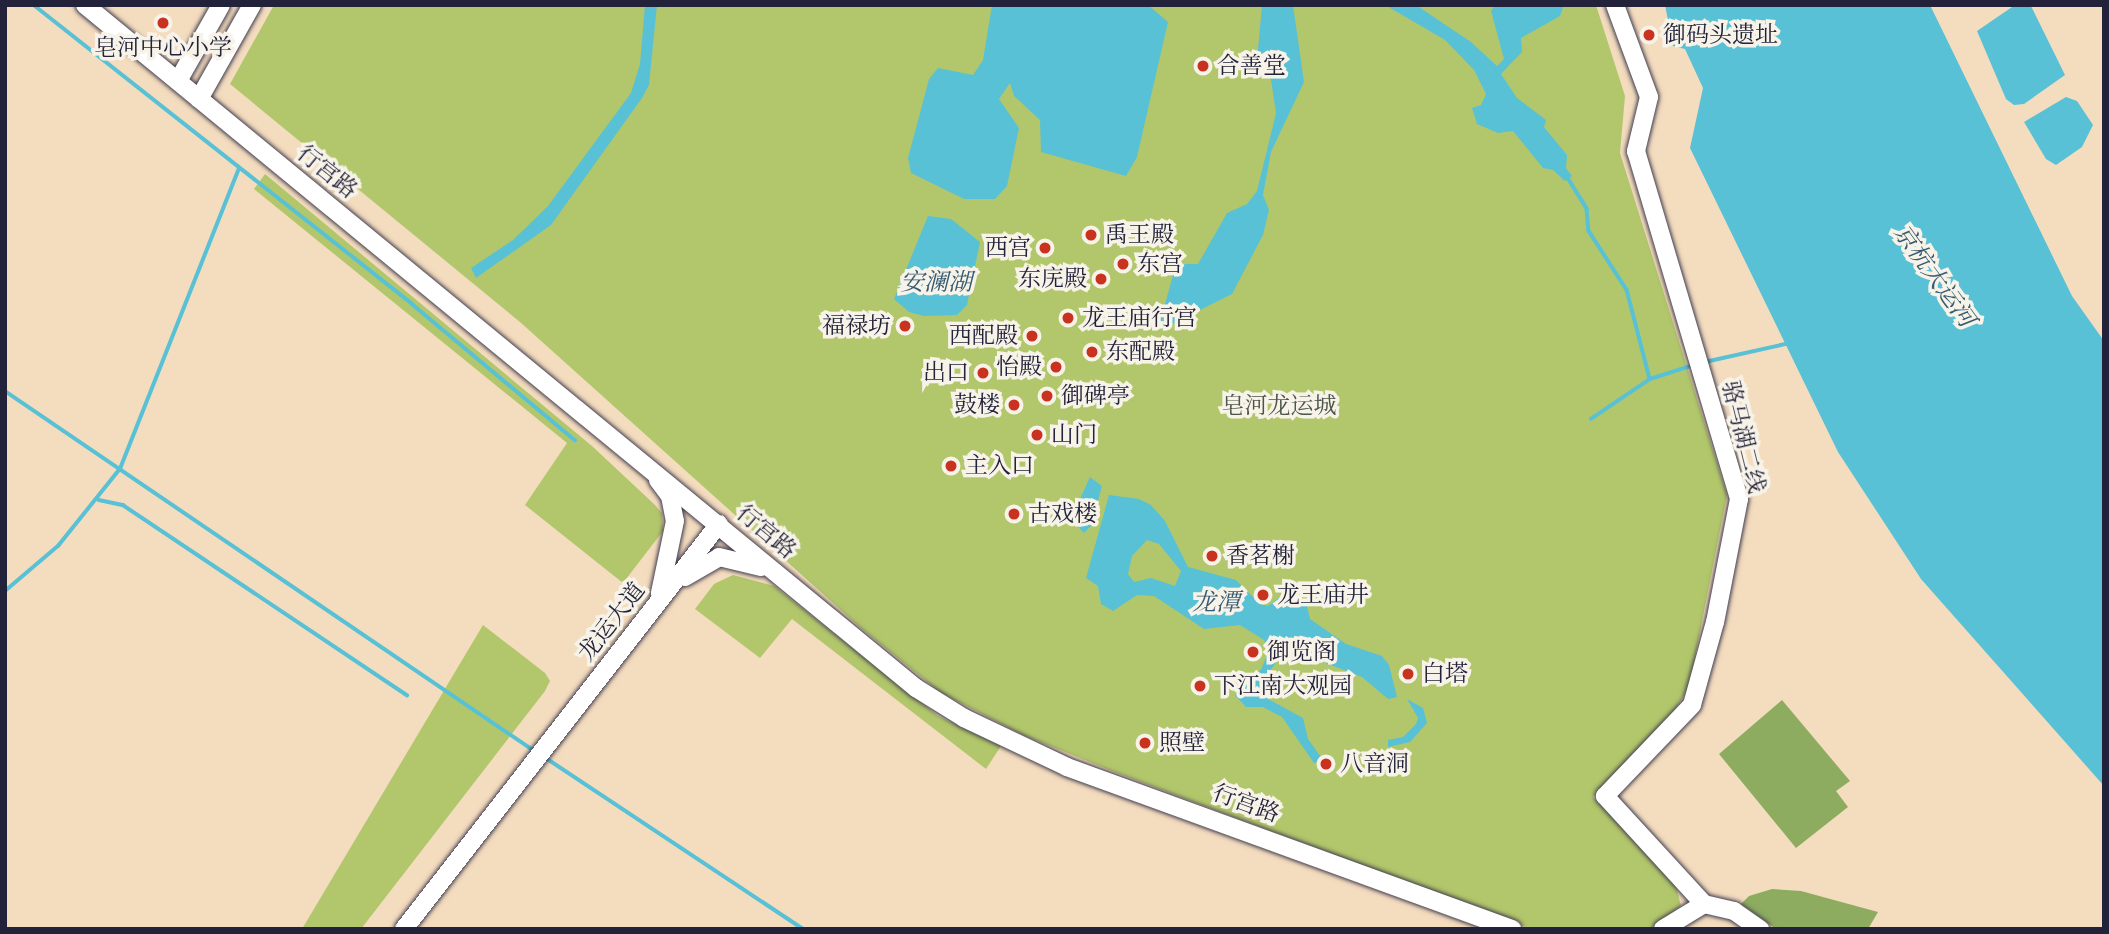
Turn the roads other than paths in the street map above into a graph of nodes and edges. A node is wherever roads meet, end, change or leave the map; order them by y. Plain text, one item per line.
1 (85, 5) edge
2 (221, 5) edge
3 (252, 5) edge
4 (1615, 5) edge
5 (178, 81) junction
6 (199, 99) junction
7 (646, 463) junction
8 (719, 524) junction
9 (782, 577) junction
10 (661, 599) junction
11 (1704, 904) junction
12 (404, 929) edge
13 (1512, 929) edge
14 (1663, 929) edge
15 (1760, 929) edge

1 - 5 street, 行宫路
2 - 5 street
3 - 6 street
4 - 11 street, 骆马湖二线
5 - 6 street, 行宫路
6 - 7 street, 行宫路
7 - 8 street, 行宫路
7 - 10 street
8 - 9 street, 行宫路
8 - 10 street, 龙运大道
9 - 10 street
9 - 13 street, 行宫路
10 - 12 street, 龙运大道
11 - 14 street
11 - 15 street

